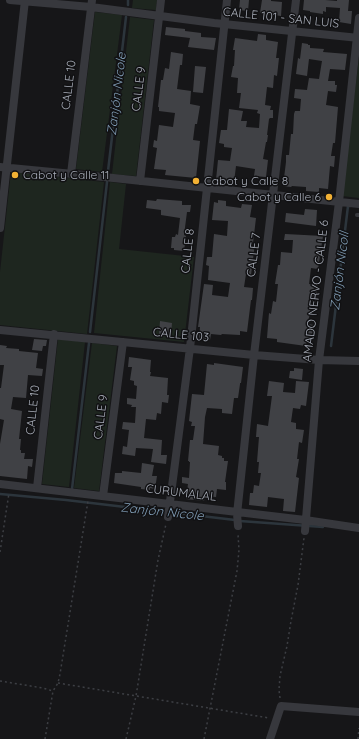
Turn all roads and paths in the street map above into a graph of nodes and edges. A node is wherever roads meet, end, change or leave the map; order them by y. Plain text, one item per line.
1 (10, 0) edge
2 (161, 0) edge
3 (227, 0) edge
4 (296, 0) edge
5 (24, 1) edge
6 (92, 4) edge
7 (159, 16) junction
8 (359, 18) edge
9 (224, 24) junction
10 (292, 30) junction
11 (358, 38) edge
12 (3, 167) edge
13 (70, 174) junction
14 (140, 181) junction
15 (206, 188) junction
16 (273, 195) junction
17 (339, 202) junction
18 (359, 204) edge
19 (0, 228) edge
20 (0, 330) edge
21 (54, 334) junction
22 (123, 342) junction
23 (190, 348) junction
24 (254, 355) junction
25 (320, 360) junction
26 (359, 361) edge
27 (0, 484) edge
28 (37, 488) junction
29 (10, 489) dead end
30 (103, 496) junction
31 (170, 503) junction
32 (86, 508) dead end
33 (237, 513) junction
34 (168, 517) joint
35 (305, 520) junction
36 (238, 526) joint
37 (359, 528) edge
38 (305, 531) joint
39 (0, 552) edge
40 (0, 681) edge
41 (58, 683) junction
42 (53, 691) junction
43 (136, 696) junction
44 (281, 706) junction
45 (210, 708) junction
46 (359, 712) edge
47 (276, 719) junction
48 (359, 728) edge
49 (45, 739) edge
50 (126, 739) edge
51 (204, 739) edge
52 (270, 739) edge
53 (358, 739) edge

1 - 5 street, CALLE 101 - SAN LUIS
2 - 7 street, CALLE 9
3 - 9 street, CALLE 8
4 - 10 street, CALLE 7
5 - 6 street, CALLE 101 - SAN LUIS
5 - 12 street
6 - 7 street, CALLE 101 - SAN LUIS
6 - 13 street, CALLE 10
7 - 9 street, CALLE 101 - SAN LUIS
7 - 14 street, CALLE 9
8 - 11 street, AMADO NERVO - CALLE 6
9 - 10 street, CALLE 101 - SAN LUIS
9 - 15 street, CALLE 8
10 - 11 street, CALLE 101 - SAN LUIS
10 - 16 street, CALLE 7
11 - 17 street, AMADO NERVO - CALLE 6
12 - 13 street
12 - 19 street
13 - 14 street
14 - 15 street
15 - 16 street
15 - 23 street, CALLE 8
16 - 17 street
16 - 24 street, CALLE 7
17 - 18 street
17 - 25 street, AMADO NERVO - CALLE 6
20 - 21 street, CALLE 103
21 - 22 street, CALLE 103
21 - 28 street, CALLE 10
22 - 23 street, CALLE 103
22 - 30 street, CALLE 9
23 - 24 street, CALLE 103
23 - 31 street, CALLE 8
24 - 25 street, CALLE 103
24 - 33 street, CALLE 7
25 - 26 street, CALLE 103
25 - 35 street, AMADO NERVO - CALLE 6
27 - 28 street, CURUMALAL
28 - 30 street, CURUMALAL
29 - 39 path
30 - 31 street, CURUMALAL
31 - 33 street, CURUMALAL
31 - 34 street, CALLE 8
32 - 41 path
33 - 35 street, CURUMALAL
33 - 36 street, CALLE 7
34 - 43 path
35 - 37 street, CURUMALAL
35 - 38 street, AMADO NERVO - CALLE 6
36 - 45 path
38 - 44 path
40 - 42 path
41 - 42 path
41 - 43 path
42 - 49 path
43 - 45 path
43 - 50 path
44 - 46 street
44 - 47 street
45 - 47 path
45 - 51 path
47 - 52 street
48 - 53 path

